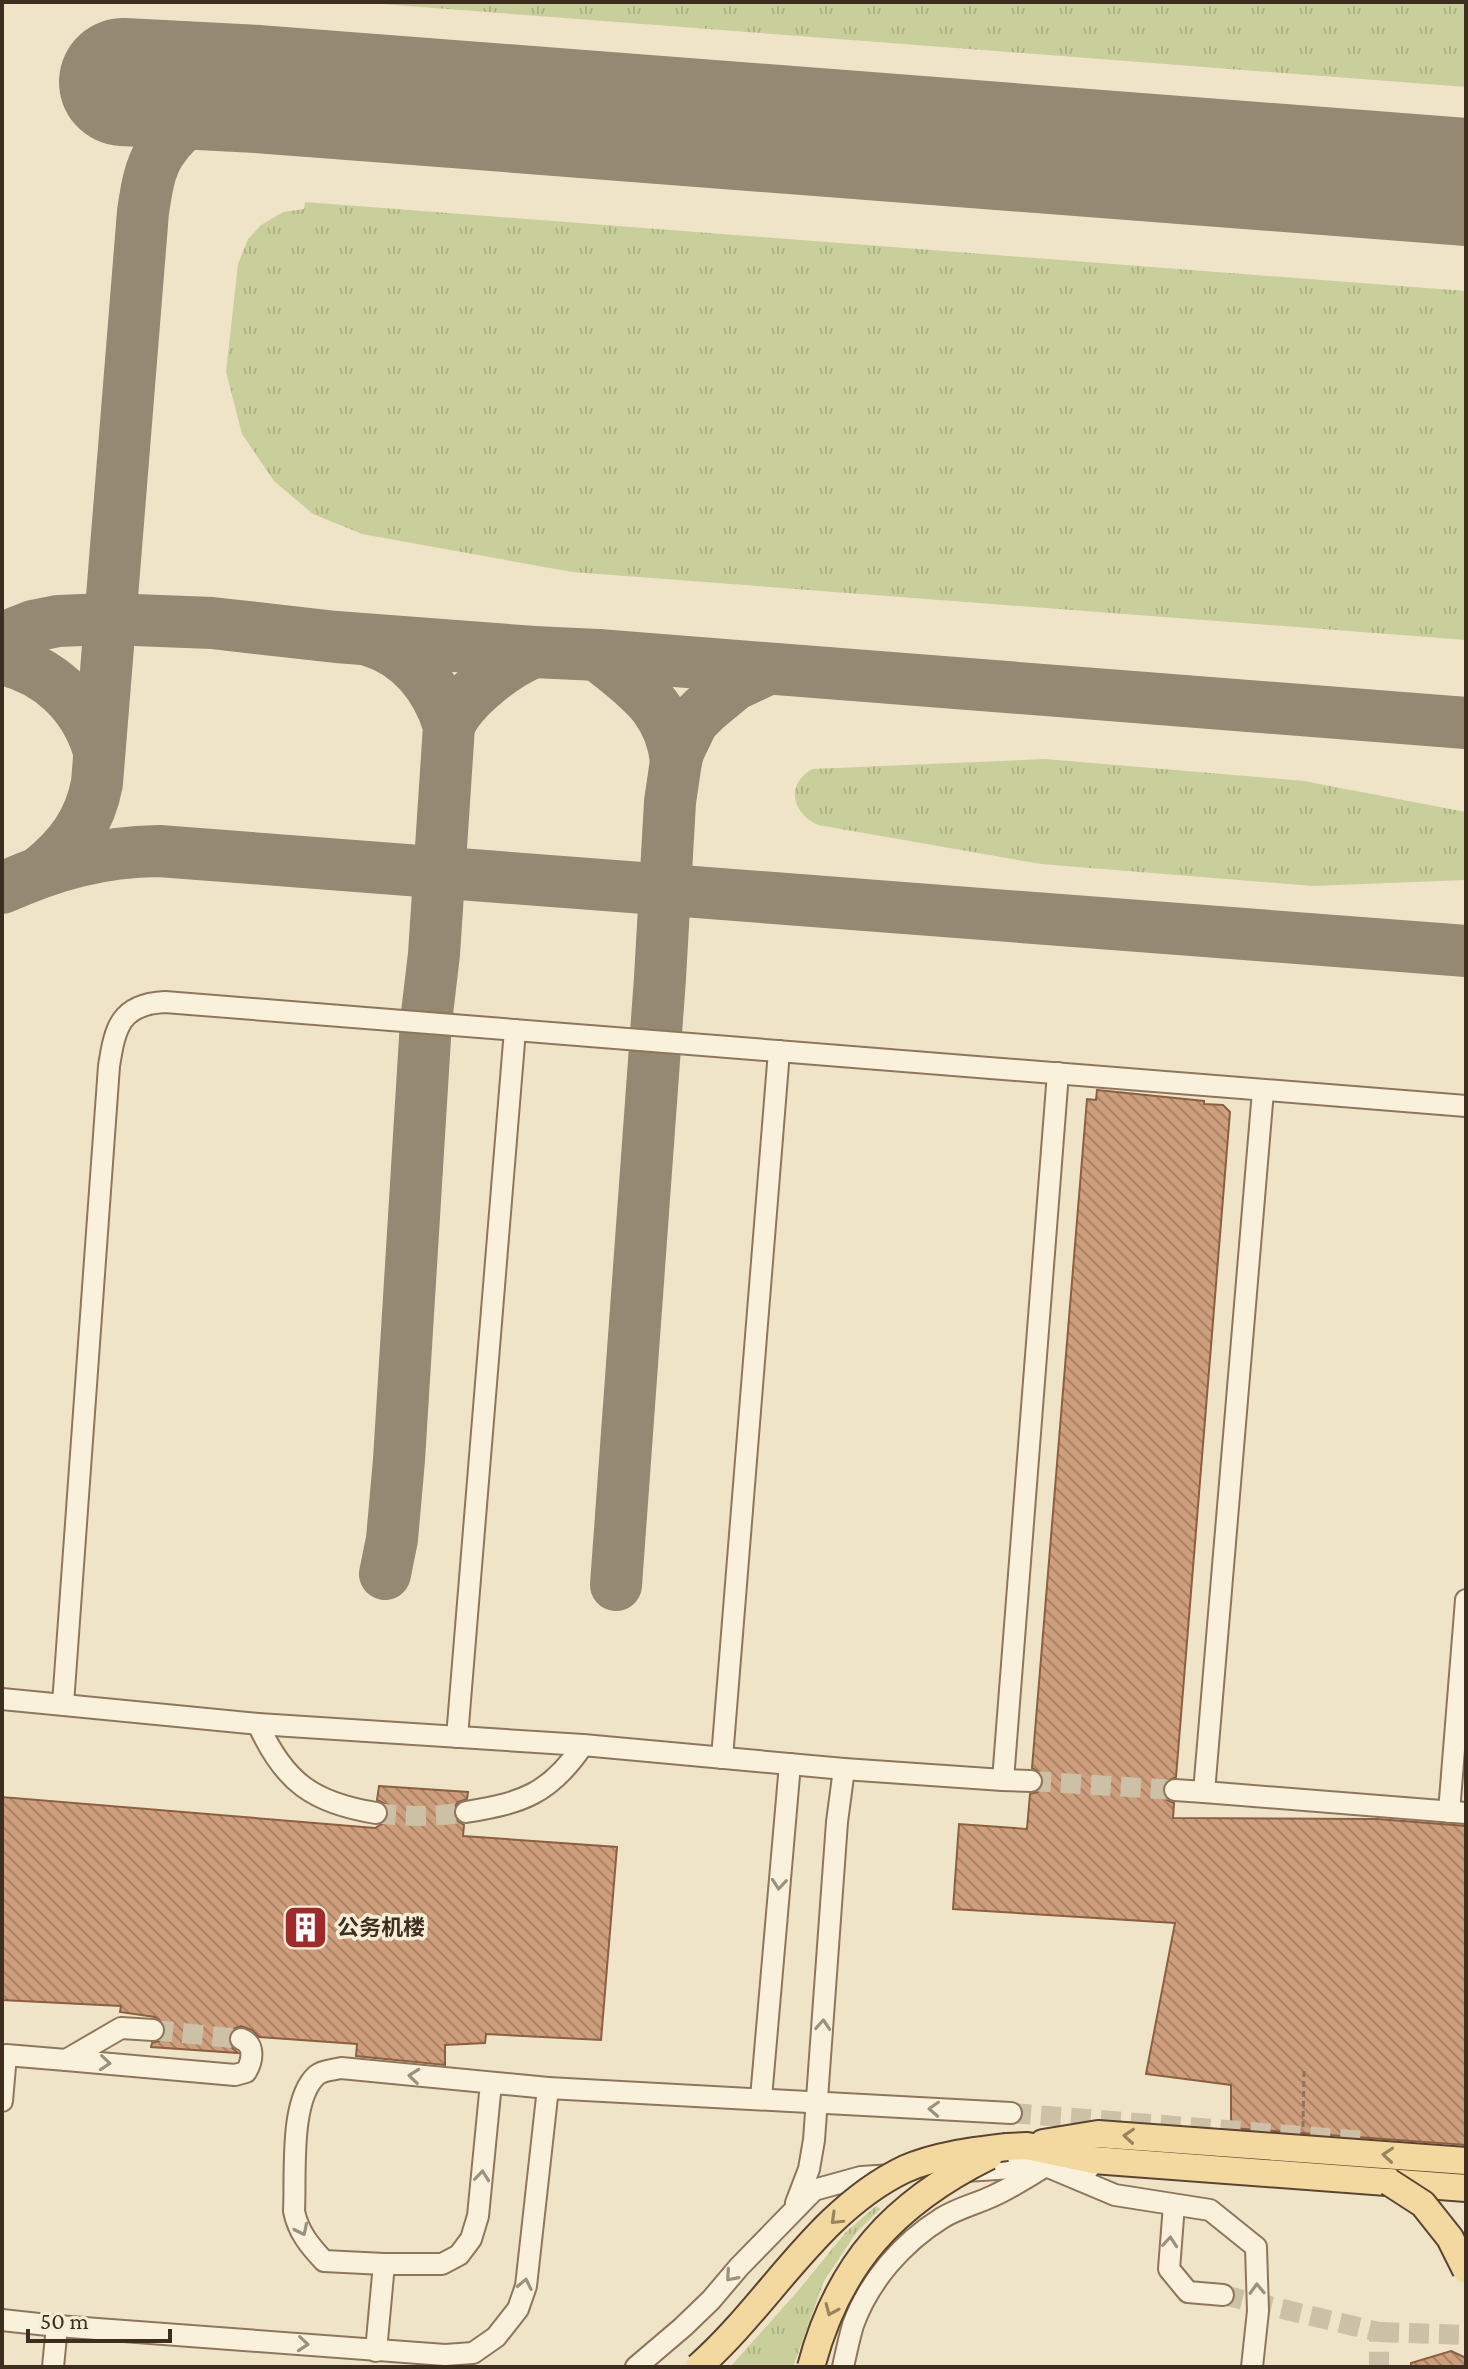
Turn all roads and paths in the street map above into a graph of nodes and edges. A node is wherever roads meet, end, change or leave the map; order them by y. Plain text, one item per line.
1 (515, 1030) junction
2 (779, 1051) junction
3 (1058, 1073) junction
4 (1263, 1091) junction
5 (1466, 1106) edge
6 (1466, 1600) edge
7 (2, 1699) edge
8 (63, 1704) junction
9 (258, 1724) junction
10 (457, 1737) junction
11 (583, 1745) junction
12 (722, 1758) junction
13 (790, 1764) junction
14 (844, 1769) junction
15 (1003, 1780) junction
16 (1031, 1781) tunnel mouth
17 (1175, 1790) tunnel mouth
18 (1204, 1792) junction
19 (466, 1812) tunnel mouth
20 (376, 1813) tunnel mouth
21 (1458, 1813) edge
22 (153, 2030) tunnel mouth
23 (241, 2039) dead end
24 (66, 2060) junction
25 (1304, 2071) dead end
26 (491, 2083) junction
27 (548, 2088) junction
28 (761, 2098) junction
29 (2, 2101) edge
30 (818, 2102) junction
31 (1011, 2113) tunnel mouth
32 (1017, 2146) junction
33 (1302, 2149) junction
34 (1466, 2161) edge
35 (1046, 2166) junction
36 (1389, 2182) junction
37 (1466, 2190) edge
38 (1174, 2205) junction
39 (784, 2219) junction
40 (384, 2264) junction
41 (1466, 2270) edge
42 (1223, 2295) tunnel mouth
43 (2, 2320) edge
44 (57, 2326) junction
45 (376, 2351) junction
46 (53, 2367) edge
47 (636, 2367) edge
48 (698, 2367) edge
49 (811, 2367) edge
50 (843, 2367) edge
51 (1252, 2367) edge

1 - 2 street
1 - 8 street
1 - 10 street
2 - 3 street
2 - 12 street
3 - 4 street
3 - 15 street
4 - 5 street
4 - 18 street
6 - 21 street
7 - 8 street
8 - 9 street
9 - 10 street
9 - 20 street
10 - 11 street
11 - 12 street
11 - 19 street
12 - 13 street
13 - 14 street
13 -> 28 street
14 - 15 street
30 -> 14 street
15 - 16 street
17 - 18 street
18 - 21 street
22 - 24 street
24 -> 23 street
24 - 29 street
25 - 33 path
26 - 27 street
40 -> 26 street
26 -> 40 street
27 - 28 street
45 -> 27 street
28 - 30 street
31 -> 30 street
30 - 39 street
33 -> 32 main road
32 - 36 main road
32 -> 48 main road, bridge
32 -> 49 main road, bridge
34 -> 33 main road
35 - 37 street
35 - 38 street
35 - 39 street
35 - 50 street
36 - 37 main road
36 - 41 main road, bridge
42 -> 38 street
51 -> 38 street
39 -> 47 street
40 - 45 street
43 - 44 street
44 -> 45 street
44 - 46 street

